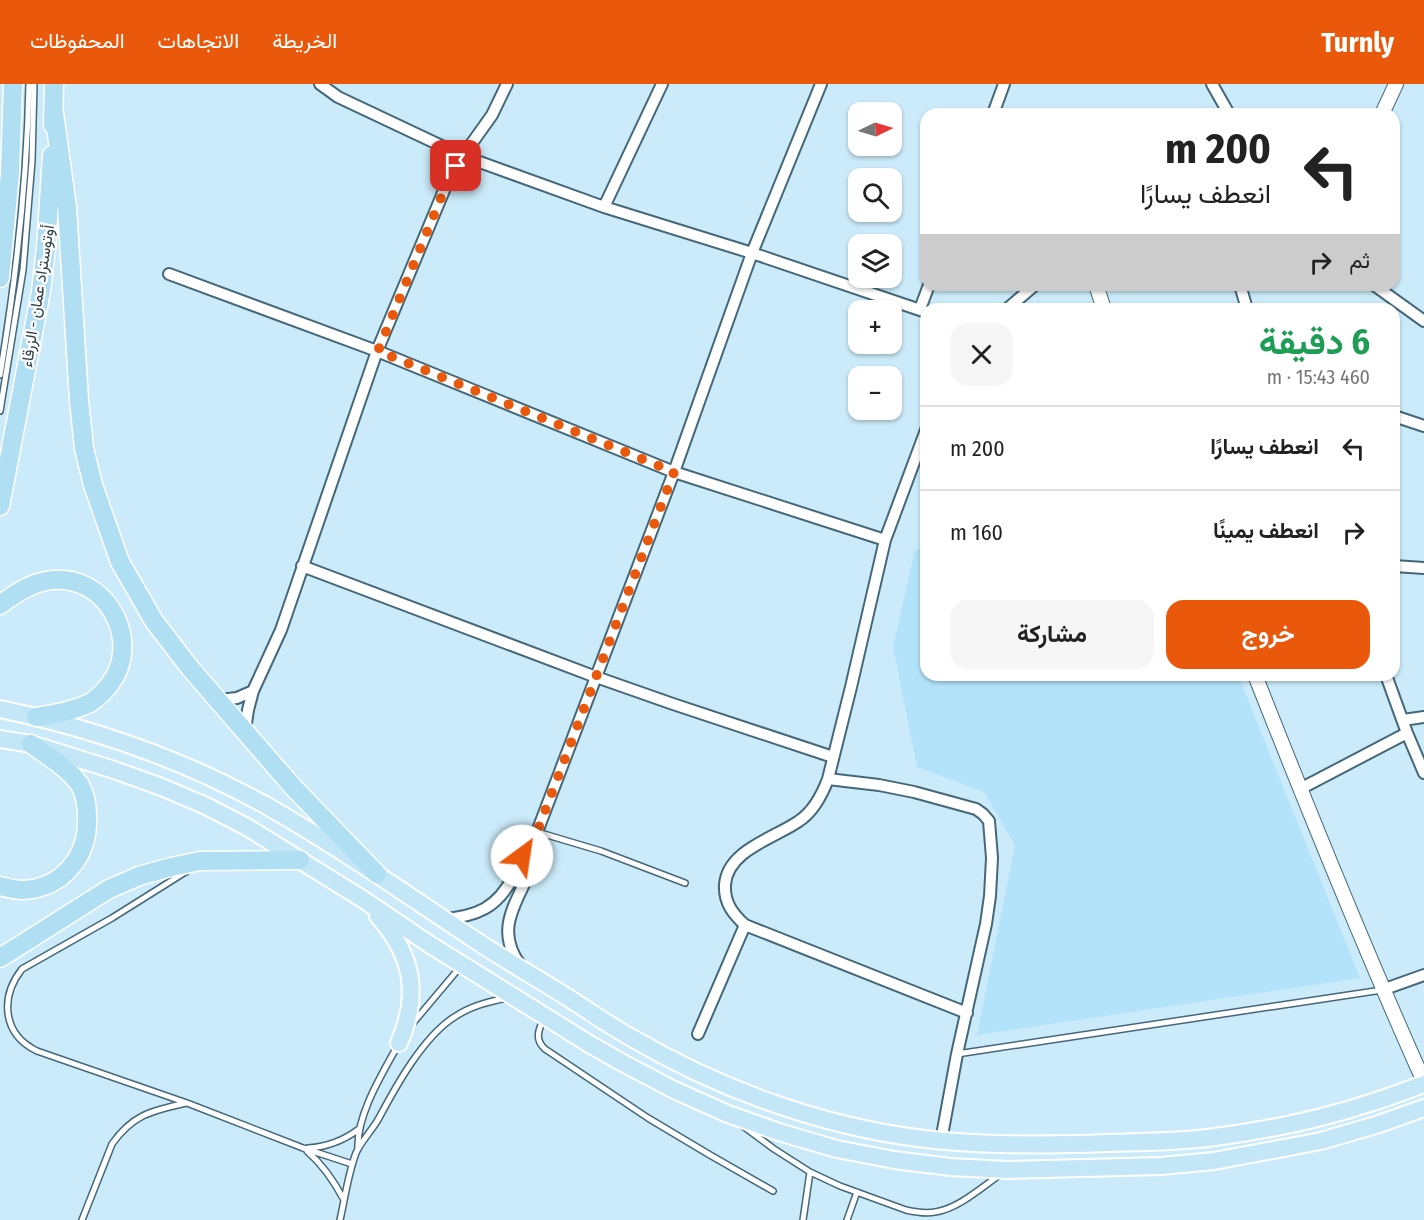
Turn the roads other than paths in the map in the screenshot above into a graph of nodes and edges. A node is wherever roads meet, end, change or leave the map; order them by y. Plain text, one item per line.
1 (13, 84) edge
2 (29, 84) edge
3 (34, 84) edge
4 (54, 84) edge
5 (320, 84) edge
6 (507, 84) edge
7 (662, 84) edge
8 (821, 84) edge
9 (1004, 84) edge
10 (1212, 84) edge
11 (1396, 84) edge
12 (995, 108) edge
13 (1226, 108) edge
14 (1385, 108) edge
15 (54, 113) junction
16 (463, 156) junction
17 (604, 207) junction
18 (752, 253) junction
19 (169, 274) dead end
20 (0, 278) edge
21 (1028, 291) edge
22 (1382, 291) edge
23 (1014, 303) edge
24 (1399, 303) edge
25 (1400, 304) edge
26 (920, 310) edge
27 (1424, 321) edge
28 (378, 351) junction
29 (0, 375) edge
30 (0, 411) edge
31 (1400, 418) edge
32 (1424, 426) edge
33 (920, 446) edge
34 (674, 472) junction
35 (0, 506) edge
36 (885, 540) junction
37 (302, 566) junction
38 (1400, 566) edge
39 (1424, 568) edge
40 (0, 605) edge
41 (596, 677) junction
42 (1257, 681) edge
43 (1388, 681) edge
44 (253, 691) junction
45 (219, 700) junction
46 (1, 710) edge
47 (36, 717) junction
48 (1424, 717) edge
49 (1403, 720) junction
50 (245, 730) junction
51 (1407, 733) junction
52 (0, 739) edge
53 (31, 744) junction
54 (833, 757) junction
55 (1424, 773) edge
56 (828, 779) junction
57 (1300, 789) junction
58 (537, 833) junction
59 (300, 860) junction
60 (200, 861) junction
61 (377, 874) junction
62 (686, 883) dead end
63 (0, 886) edge
64 (364, 900) junction
65 (444, 919) junction
66 (745, 925) junction
67 (479, 942) junction
68 (0, 958) edge
69 (463, 964) junction
70 (525, 970) junction
71 (1424, 975) edge
72 (1382, 990) junction
73 (516, 997) junction
74 (967, 1013) junction
75 (545, 1016) junction
76 (698, 1034) dead end
77 (399, 1043) junction
78 (957, 1054) junction
79 (1424, 1083) edge
80 (187, 1103) junction
81 (1424, 1108) edge
82 (728, 1114) junction
83 (359, 1130) junction
84 (1211, 1138) junction
85 (941, 1141) junction
86 (303, 1148) junction
87 (358, 1149) junction
88 (1214, 1161) junction
89 (352, 1164) junction
90 (1008, 1170) junction
91 (810, 1172) junction
92 (773, 1191) dead end
93 (857, 1192) junction
94 (344, 1200) junction
95 (82, 1220) edge
96 (340, 1220) edge
97 (803, 1220) edge
98 (847, 1220) edge

1 - 20 highway
2 - 29 lane
3 - 30 lane
4 - 15 highway, أوتوستراد عمان - الزرقاء
5 - 16 street
6 - 16 street
7 - 17 street
8 - 18 street
9 - 12 street
10 - 13 street
11 - 14 street
15 - 35 highway, أوتوستراد عمان - الزرقاء
15 - 45 highway
16 - 17 street
16 - 28 street
17 - 18 street
18 - 26 street
18 - 34 street
19 - 28 street
21 - 23 street
22 - 24 street
25 - 27 street
28 - 34 street
28 - 37 street
31 - 32 street
33 - 36 street
34 - 36 street
34 - 41 street
36 - 54 street
37 - 41 street
37 - 44 street
38 - 39 street
40 - 47 highway
41 - 54 street
41 - 58 street
42 - 57 street
43 - 49 street
44 - 45 street
44 - 50 street
45 - 50 highway
46 - 47 main road
47 - 61 main road
48 - 49 street
49 - 51 street
50 - 61 highway
51 - 55 street
51 - 57 street
52 - 53 main road
53 - 59 main road
53 - 63 highway
54 - 56 street
56 - 66 street
56 - 74 street
57 - 72 street
58 - 62 lane
58 - 65 street
58 - 70 street
59 - 60 highway
59 - 64 main road
60 - 68 highway
60 - 80 lane
61 - 65 main road
64 - 69 main road
64 - 77 main road
65 - 67 main road
66 - 74 street
66 - 76 street
67 - 69 main road
67 - 70 main road
69 - 73 main road
69 - 77 lane
70 - 85 main road
71 - 72 street
72 - 78 lane
72 - 79 street
73 - 75 main road
73 - 87 lane
74 - 78 street
75 - 82 main road
75 - 92 lane
77 - 83 lane
78 - 85 street
79 - 84 main road
80 - 86 lane
80 - 95 lane
81 - 88 main road
82 - 90 main road
82 - 91 lane
83 - 86 lane
83 - 87 lane
84 - 85 main road
84 - 88 main road
86 - 89 lane
86 - 94 lane
87 - 89 lane
88 - 90 main road
89 - 94 lane
90 - 93 lane
91 - 93 lane
91 - 97 lane
93 - 98 lane
94 - 96 lane

